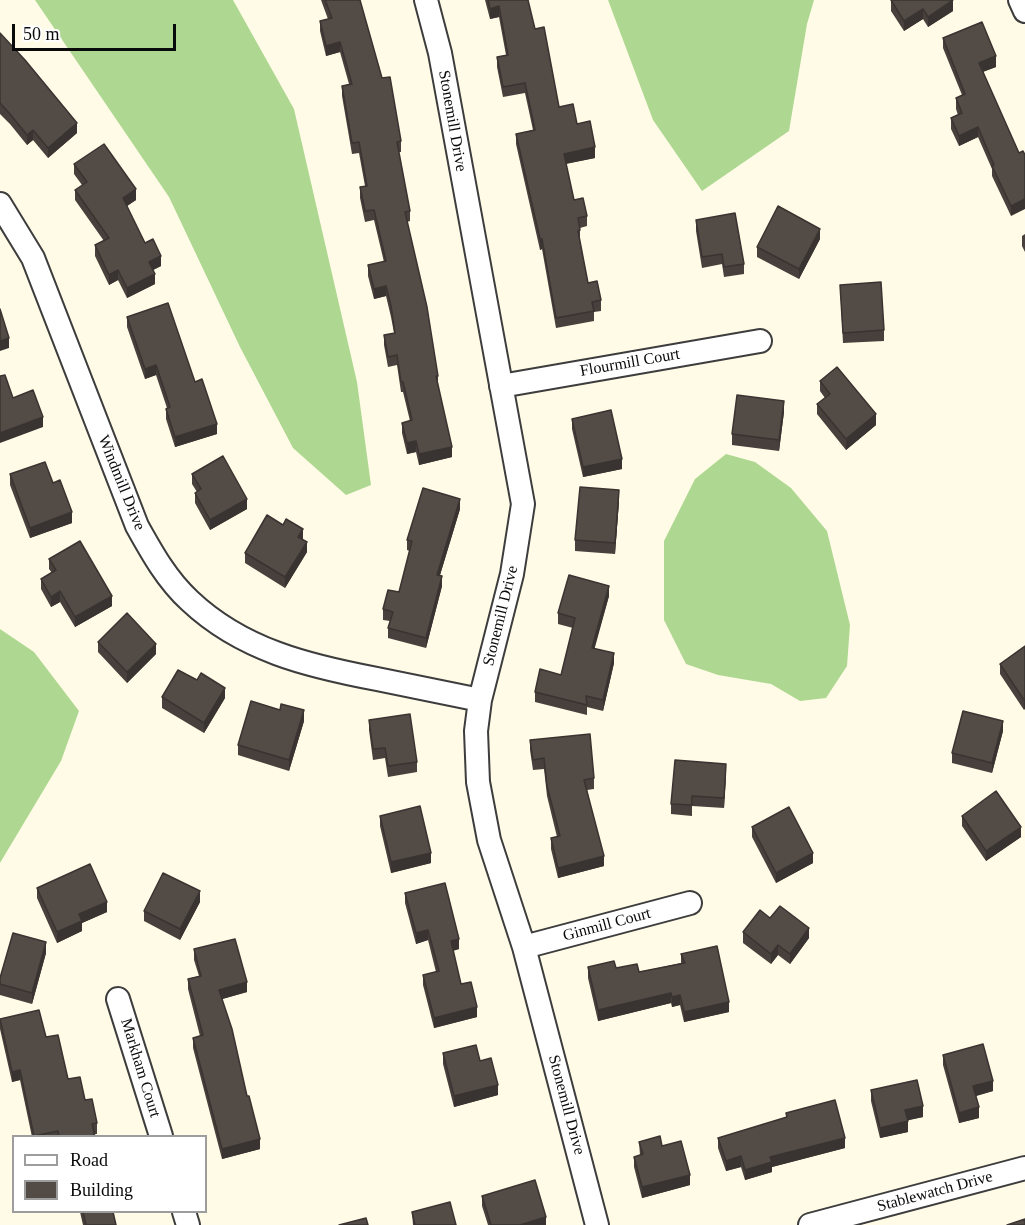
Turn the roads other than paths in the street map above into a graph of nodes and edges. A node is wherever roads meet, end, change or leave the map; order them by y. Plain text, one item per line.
1 (426, 0) edge
2 (1020, 0) edge
3 (1025, 11) edge
4 (0, 204) edge
5 (760, 341) dead end
6 (501, 386) junction
7 (480, 700) junction
8 (690, 903) dead end
9 (524, 948) junction
10 (118, 999) dead end
11 (160, 1135) edge
12 (1025, 1168) edge
13 (597, 1225) edge
14 (810, 1225) edge

1 - 6 street, Stonemill Drive
2 - 3 street
4 - 7 street, Windmill Drive
5 - 6 street, Flourmill Court
6 - 7 street, Stonemill Drive
7 - 9 street, Stonemill Drive
8 - 9 street, Ginmill Court
9 - 13 street, Stonemill Drive
10 - 11 street, Markham Court
12 - 14 street, Stablewatch Drive

